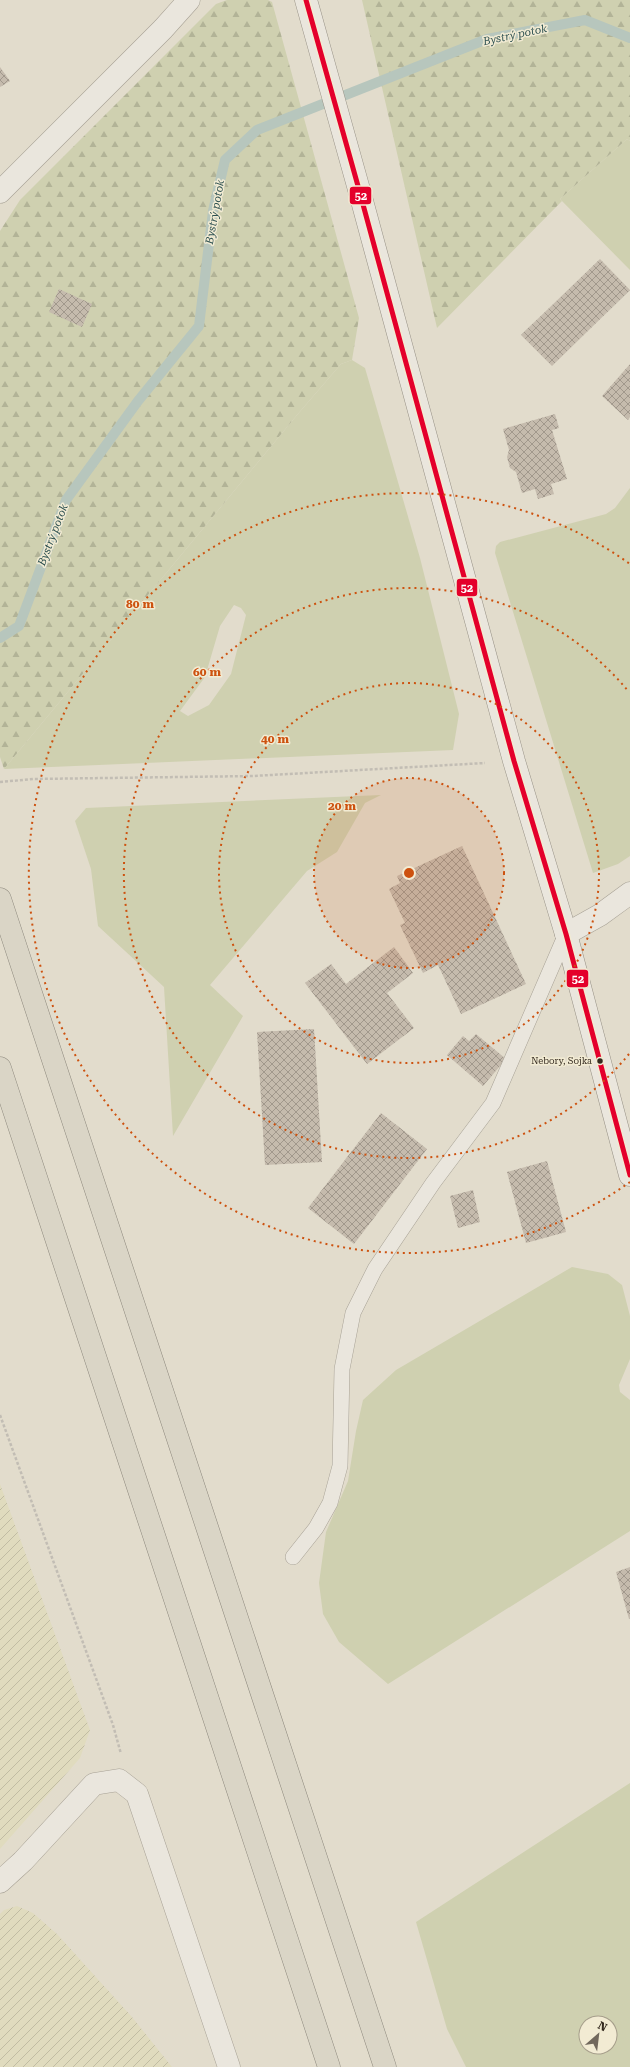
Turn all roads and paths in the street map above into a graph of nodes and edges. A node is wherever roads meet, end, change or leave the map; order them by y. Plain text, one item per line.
1 (189, 0) edge
2 (306, 0) edge
3 (0, 192) edge
4 (514, 761) junction
5 (0, 782) edge
6 (630, 893) edge
7 (0, 899) edge
8 (566, 934) junction
9 (0, 1068) edge
10 (630, 1175) edge
11 (0, 1415) edge
12 (293, 1557) dead end
13 (119, 1780) junction
14 (0, 1882) edge
15 (229, 2067) edge
16 (329, 2067) edge
17 (384, 2067) edge

1 - 3 main road
2 - 4 main road
4 - 5 path
4 - 8 main road
6 - 8 main road
7 - 17 highway
8 - 10 main road
8 - 12 lane
9 - 16 highway
11 - 13 path
13 - 14 main road
13 - 15 main road

